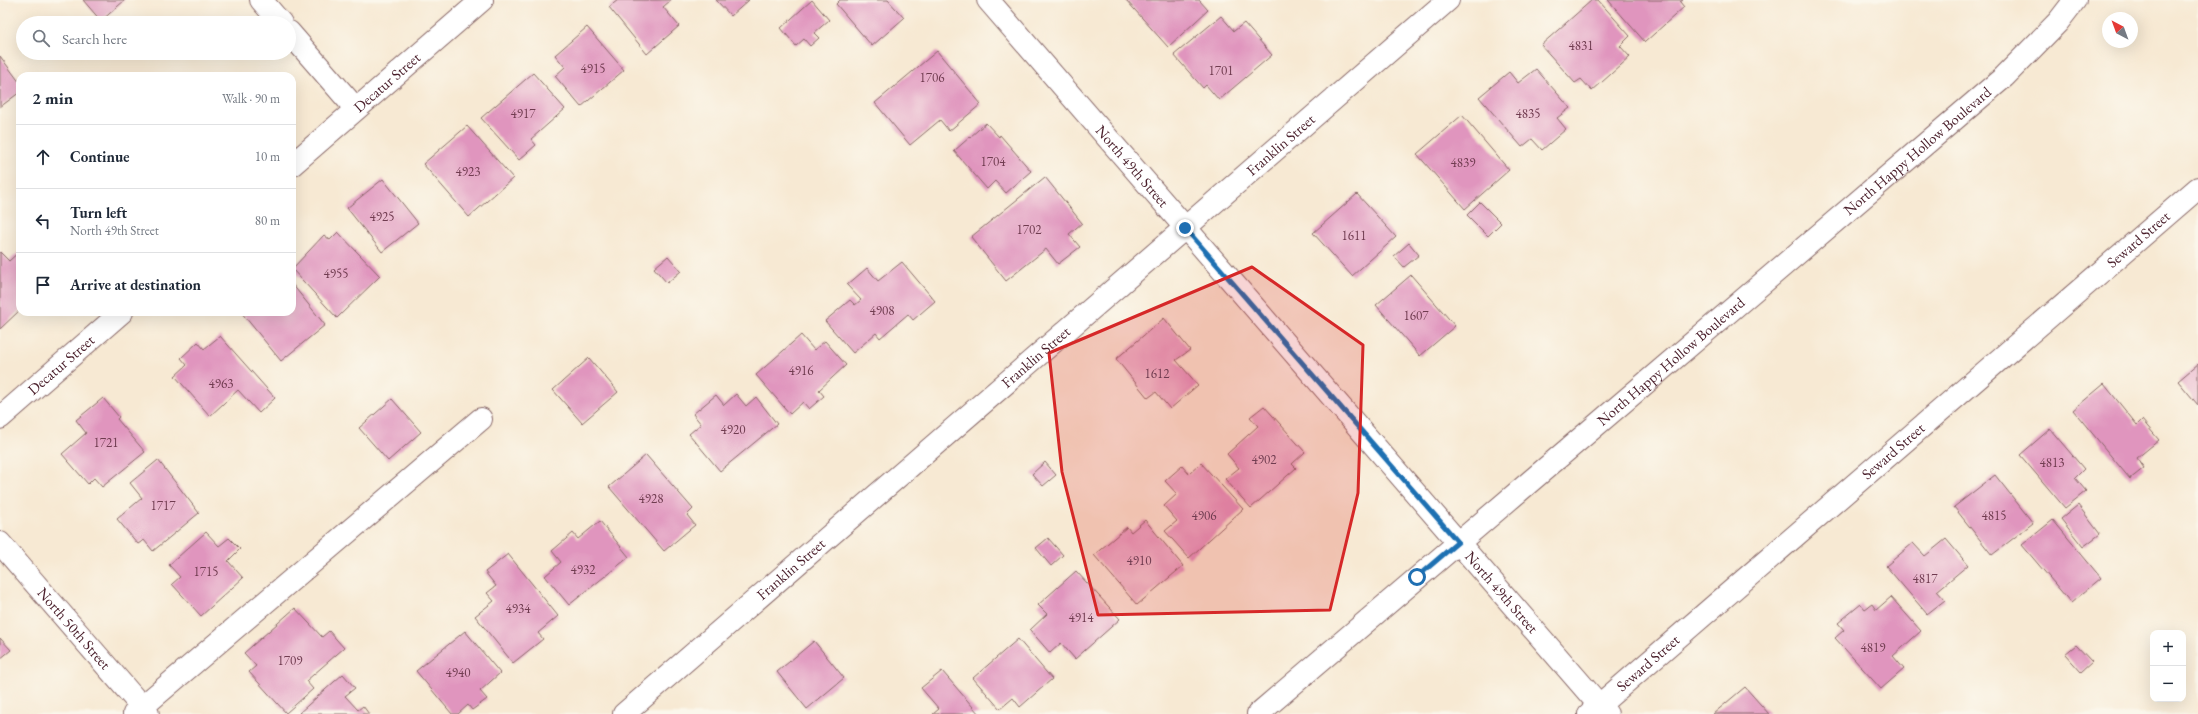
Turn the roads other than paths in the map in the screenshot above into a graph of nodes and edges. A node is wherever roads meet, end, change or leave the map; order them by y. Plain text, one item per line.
1 (261, 0) edge
2 (482, 0) edge
3 (988, 0) edge
4 (1448, 0) edge
5 (2075, 0) edge
6 (275, 16) edge
7 (296, 40) edge
8 (356, 109) junction
9 (296, 162) edge
10 (2198, 188) edge
11 (1185, 228) junction
12 (117, 316) edge
13 (0, 418) edge
14 (481, 419) dead end
15 (1458, 542) junction
16 (0, 543) edge
17 (1598, 711) edge
18 (142, 712) edge
19 (624, 714) edge
20 (1258, 714) edge

1 - 6 street
2 - 8 street, Decatur Street
3 - 11 street, North 49th Street
4 - 11 street, Franklin Street
5 - 15 street, North Happy Hollow Boulevard
7 - 8 street
8 - 9 street, Decatur Street
10 - 17 street, Seward Street
11 - 15 street, North 49th Street
11 - 19 street, Franklin Street
12 - 13 street, Decatur Street
14 - 18 street
15 - 17 street, North 49th Street
15 - 20 street, North Happy Hollow Boulevard
16 - 18 street, North 50th Street

